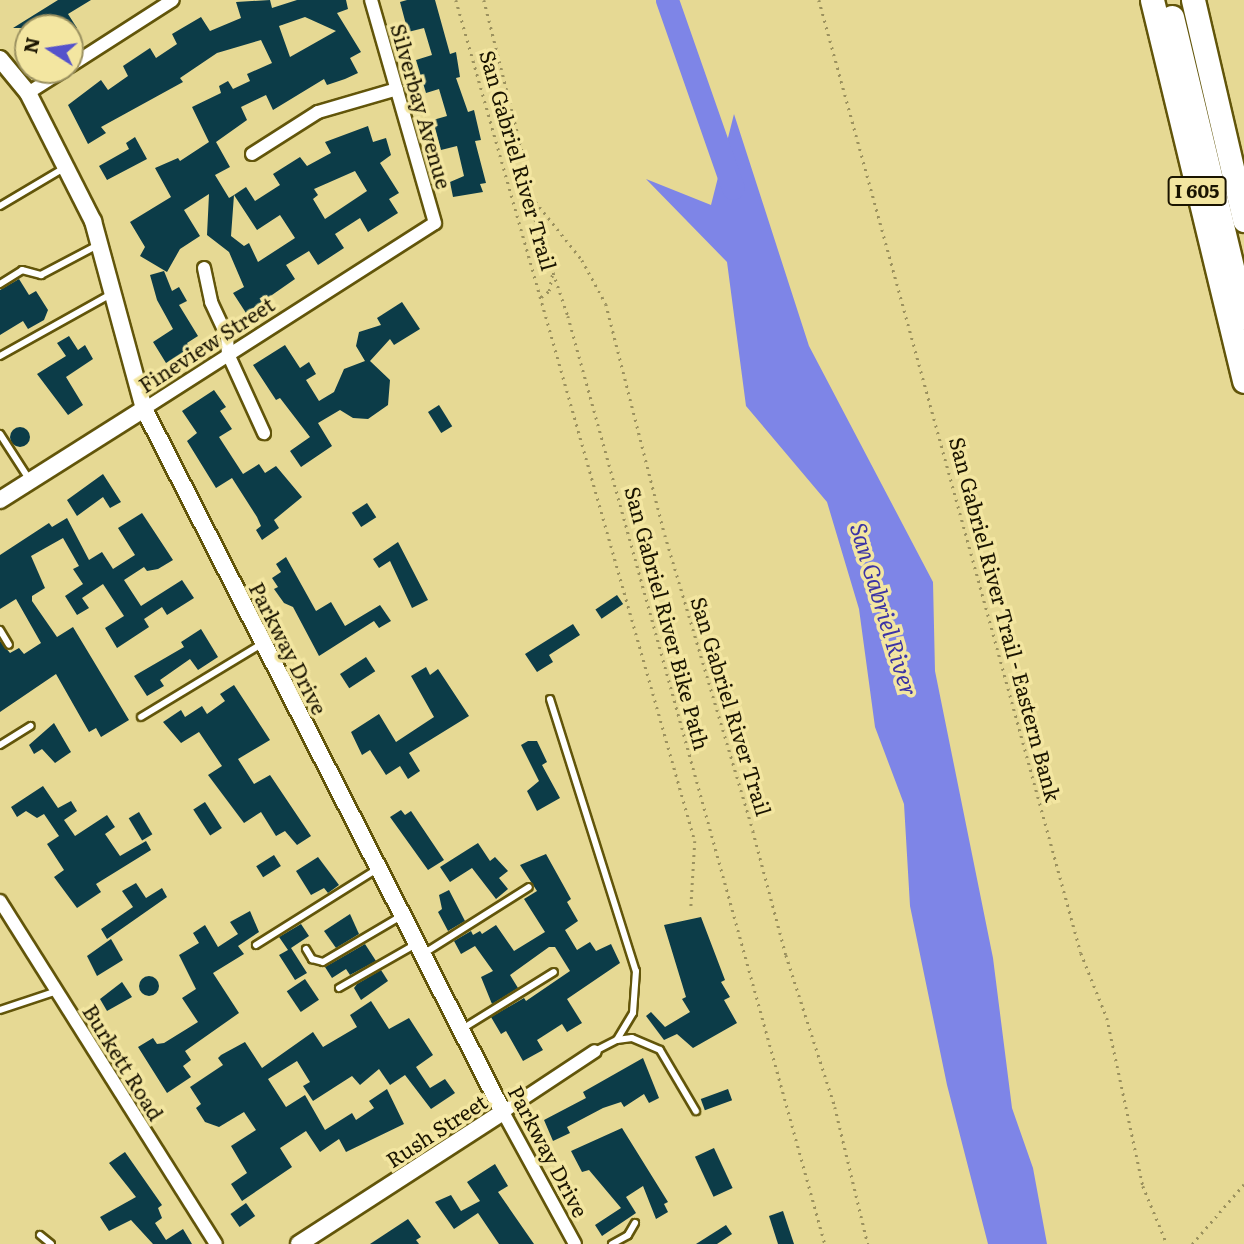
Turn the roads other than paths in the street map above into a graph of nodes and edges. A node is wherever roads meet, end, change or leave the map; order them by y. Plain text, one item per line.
1 (173, 0) edge
2 (371, 0) edge
3 (1152, 0) edge
4 (1168, 0) edge
5 (1177, 0) edge
6 (1193, 0) edge
7 (84, 57) edge
8 (0, 59) edge
9 (42, 84) edge
10 (397, 89) junction
11 (28, 93) junction
12 (252, 154) dead end
13 (65, 167) junction
14 (0, 206) edge
15 (1244, 220) edge
16 (435, 223) joint
17 (100, 244) junction
18 (204, 268) dead end
19 (1244, 281) edge
20 (0, 284) edge
21 (114, 292) junction
22 (1244, 318) edge
23 (228, 355) junction
24 (0, 356) edge
25 (1244, 382) edge
26 (144, 409) junction
27 (264, 433) dead end
28 (0, 435) edge
29 (31, 481) junction
30 (0, 500) edge
31 (0, 630) edge
32 (262, 643) junction
33 (9, 645) dead end
34 (551, 699) dead end
35 (141, 717) dead end
36 (30, 726) dead end
37 (0, 745) edge
38 (377, 869) junction
39 (529, 887) dead end
40 (0, 901) edge
41 (401, 916) junction
42 (256, 945) dead end
43 (306, 949) dead end
44 (419, 949) junction
45 (554, 972) dead end
46 (339, 988) dead end
47 (57, 991) junction
48 (0, 1010) edge
49 (461, 1031) junction
50 (617, 1040) junction
51 (596, 1051) joint
52 (696, 1111) dead end
53 (503, 1112) junction
54 (635, 1223) dead end
55 (40, 1235) dead end
56 (51, 1244) edge
57 (216, 1244) edge
58 (299, 1244) edge
59 (575, 1244) edge
60 (612, 1244) edge

1 - 7 street
2 - 10 street, Silverbay Avenue
3 - 25 highway, I 605
4 - 22 highway
5 - 19 highway
6 - 15 highway, I 605
8 - 11 street, Parkway Drive
9 - 11 street
10 - 12 street
10 - 16 street, Silverbay Avenue
11 - 13 street, Parkway Drive
13 - 14 lane
13 - 17 street, Parkway Drive
16 - 23 street, Fineview Street
17 - 20 lane
17 - 21 street, Parkway Drive
18 - 23 street
21 - 24 lane
21 - 26 street, Parkway Drive
23 - 26 street, Fineview Street
23 - 27 street
26 - 29 street, Fineview Street
26 - 32 street, Parkway Drive
28 - 29 lane
29 - 30 street, Fineview Street
31 - 33 lane
32 - 35 lane
32 - 38 street, Parkway Drive
34 - 50 lane
36 - 37 lane
38 - 41 street, Parkway Drive
38 - 42 lane
39 - 44 lane
40 - 47 street, Burkett Road
41 - 43 lane
41 - 44 street, Parkway Drive
44 - 46 lane
44 - 49 street, Parkway Drive
45 - 49 lane
47 - 48 lane
47 - 57 street, Burkett Road
49 - 53 street, Parkway Drive
50 - 51 lane
50 - 52 lane
51 - 53 street, Rush Street
53 - 58 street, Rush Street
53 - 59 street, Parkway Drive
54 - 60 lane
55 - 56 lane

